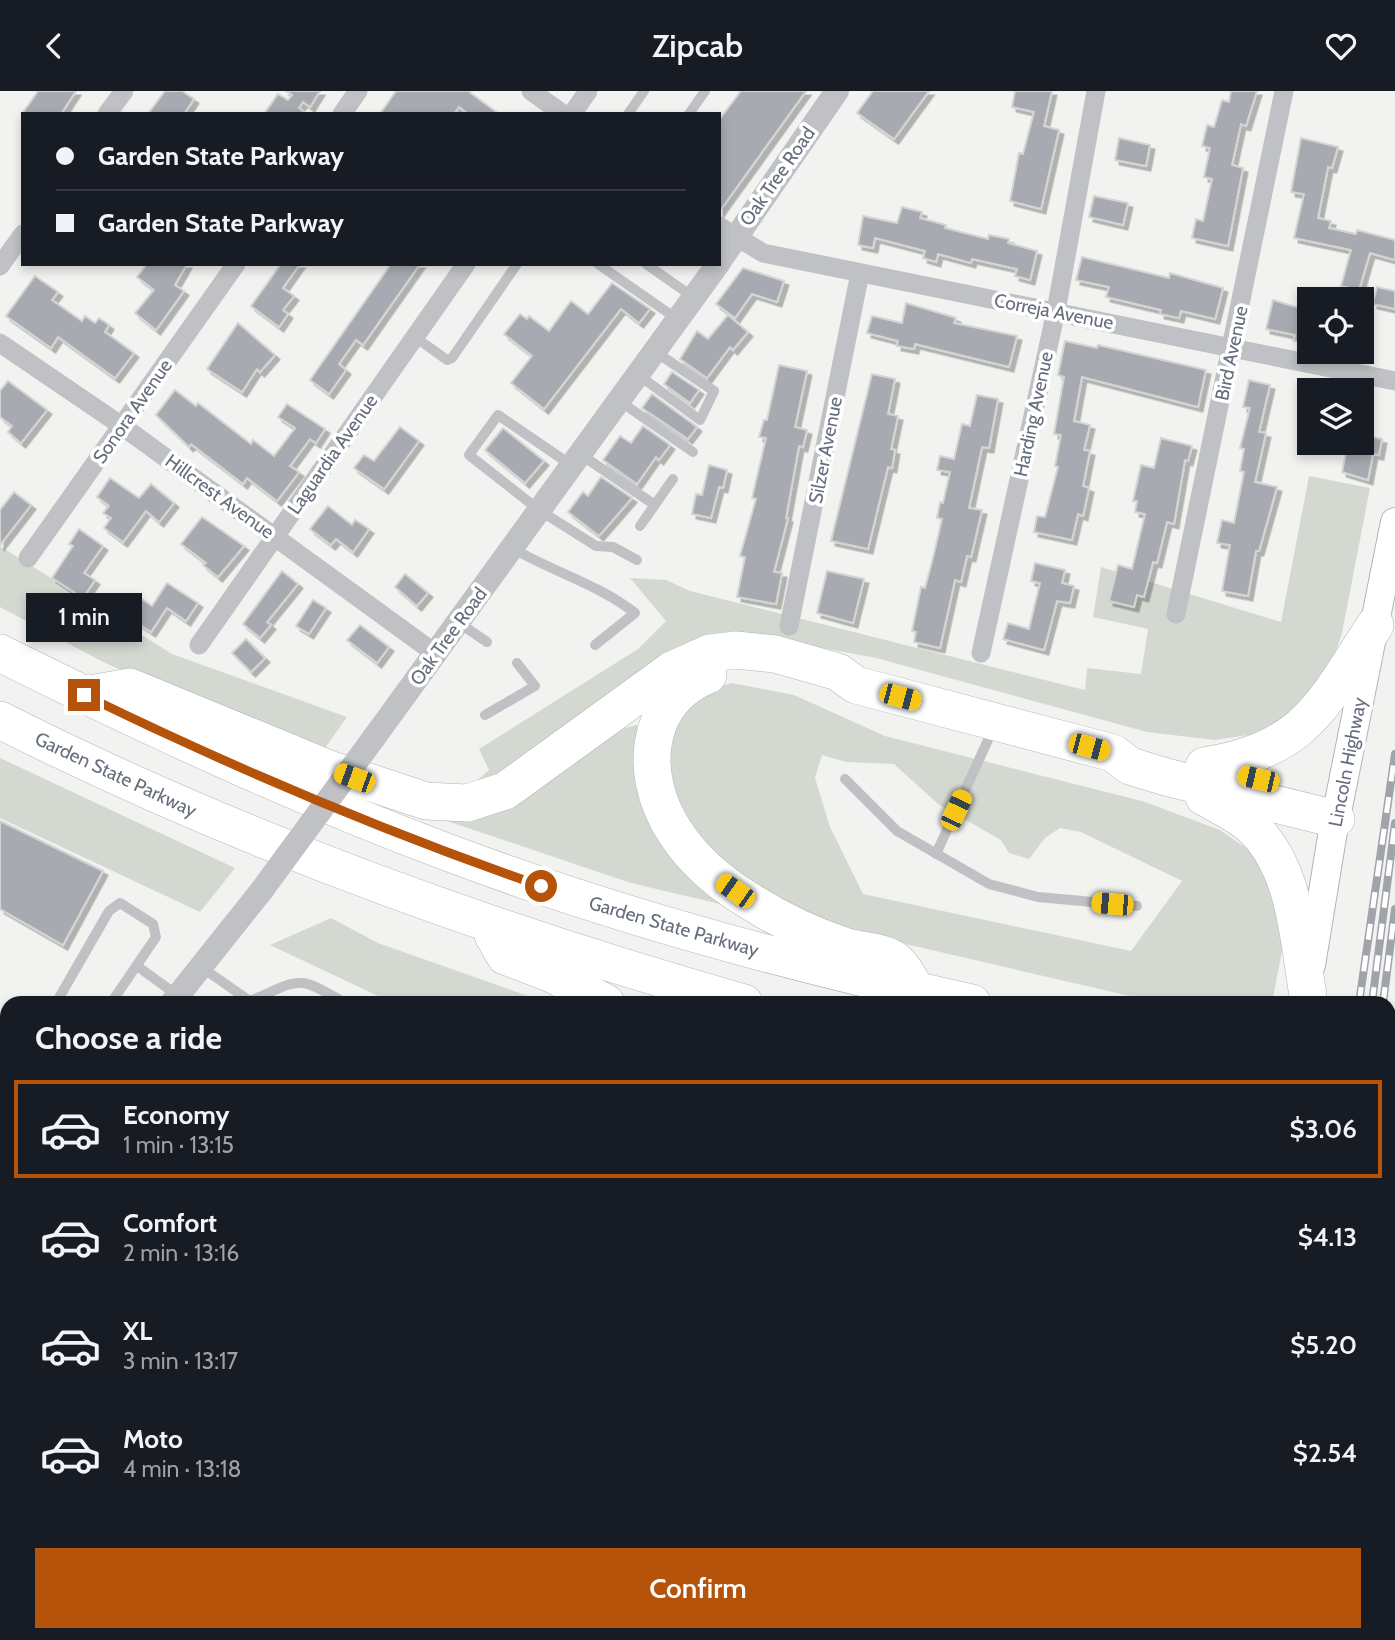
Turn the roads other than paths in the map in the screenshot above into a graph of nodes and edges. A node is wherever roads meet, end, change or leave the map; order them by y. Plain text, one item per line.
1 (124, 91) edge
2 (358, 91) edge
3 (531, 91) edge
4 (588, 91) edge
5 (644, 91) edge
6 (705, 91) edge
7 (837, 91) edge
8 (1096, 91) edge
9 (1284, 91) edge
10 (108, 112) edge
11 (343, 112) edge
12 (560, 112) edge
13 (573, 112) edge
14 (629, 112) edge
15 (690, 112) edge
16 (727, 231) edge
17 (21, 237) edge
18 (721, 255) edge
19 (235, 266) edge
20 (465, 266) edge
21 (516, 266) edge
22 (601, 266) edge
23 (649, 266) edge
24 (717, 266) edge
25 (0, 267) edge
26 (860, 273) junction
27 (694, 297) junction
28 (1056, 311) junction
29 (678, 319) junction
30 (415, 337) junction
31 (0, 343) edge
32 (1233, 347) junction
33 (654, 350) junction
34 (637, 374) junction
35 (1395, 381) edge
36 (618, 400) junction
37 (122, 425) junction
38 (693, 452) dead end
39 (575, 459) junction
40 (673, 479) dead end
41 (655, 505) junction
42 (539, 510) junction
43 (1395, 522) edge
44 (640, 526) dead end
45 (275, 535) junction
46 (512, 548) junction
47 (28, 558) dead end
48 (637, 560) dead end
49 (1176, 614) dead end
50 (458, 623) junction
51 (1375, 625) junction
52 (789, 626) dead end
53 (487, 642) dead end
54 (199, 645) dead end
55 (595, 645) dead end
56 (0, 653) edge
57 (981, 653) dead end
58 (436, 654) junction
59 (517, 663) dead end
60 (856, 685) junction
61 (84, 695) junction
62 (485, 715) dead end
63 (0, 719) edge
64 (996, 722) junction
65 (1113, 753) junction
66 (1204, 766) junction
67 (1166, 777) junction
68 (845, 779) dead end
69 (1338, 809) junction
70 (936, 853) junction
71 (1137, 906) dead end
72 (486, 923) junction
73 (138, 966) junction
74 (201, 966) junction
75 (919, 991) junction
76 (60, 996) edge
77 (116, 996) edge
78 (174, 996) edge
79 (182, 996) edge
80 (244, 996) edge
81 (260, 996) edge
82 (333, 996) edge
83 (593, 996) edge
84 (721, 996) edge
85 (941, 996) edge
86 (1307, 996) edge
87 (1308, 996) edge

1 - 10 street
2 - 11 street
3 - 12 street
4 - 13 street
5 - 14 lane
6 - 15 lane
7 - 16 street, Oak Tree Road
8 - 28 street, Harding Avenue
9 - 32 street, Bird Avenue
16 - 18 street, Oak Tree Road
16 - 26 street, Correja Avenue
17 - 25 street
19 - 37 street, Sonora Avenue
20 - 30 street, Laguardia Avenue
21 - 30 lane
22 - 29 lane
23 - 27 lane
24 - 27 street, Oak Tree Road
26 - 28 street, Correja Avenue
26 - 52 street, Silzer Avenue
27 - 29 street, Oak Tree Road
28 - 32 street, Correja Avenue
28 - 57 street, Harding Avenue
29 - 33 street, Oak Tree Road
30 - 45 street, Laguardia Avenue
31 - 37 street, Hillcrest Avenue
32 - 35 street, Correja Avenue
32 - 49 street, Bird Avenue
33 - 34 street, Oak Tree Road
33 - 34 lane
34 - 36 street, Oak Tree Road
36 - 38 lane
36 - 39 street, Oak Tree Road
37 - 45 street, Hillcrest Avenue
37 - 47 street, Sonora Avenue
39 - 41 lane
39 - 42 street, Oak Tree Road
39 - 42 lane
40 - 41 lane
41 - 44 lane
42 - 46 street, Oak Tree Road
42 - 48 lane
43 - 51 main road, Lincoln Highway
45 - 54 street, Laguardia Avenue
45 - 58 street, Hillcrest Avenue
46 - 50 street, Oak Tree Road
46 - 55 lane
50 - 53 lane
50 - 58 street, Oak Tree Road
51 - 66 highway
51 - 69 main road, Lincoln Highway
56 - 61 highway, Garden State Parkway
58 - 74 street, Oak Tree Road, bridge
59 - 62 lane
60 - 61 highway
60 - 64 highway
60 - 75 highway
61 - 75 highway, Garden State Parkway
63 - 72 highway, Garden State Parkway
64 - 65 highway
64 - 70 lane
65 - 66 highway
65 - 67 highway
66 - 69 highway
67 - 69 highway
67 - 86 highway
68 - 70 lane
69 - 87 main road, Lincoln Highway
70 - 71 lane
72 - 83 highway
72 - 84 highway
73 - 76 lane
73 - 77 lane
73 - 78 lane
74 - 79 street, Oak Tree Road
74 - 80 lane
75 - 85 highway, Garden State Parkway
81 - 82 lane

